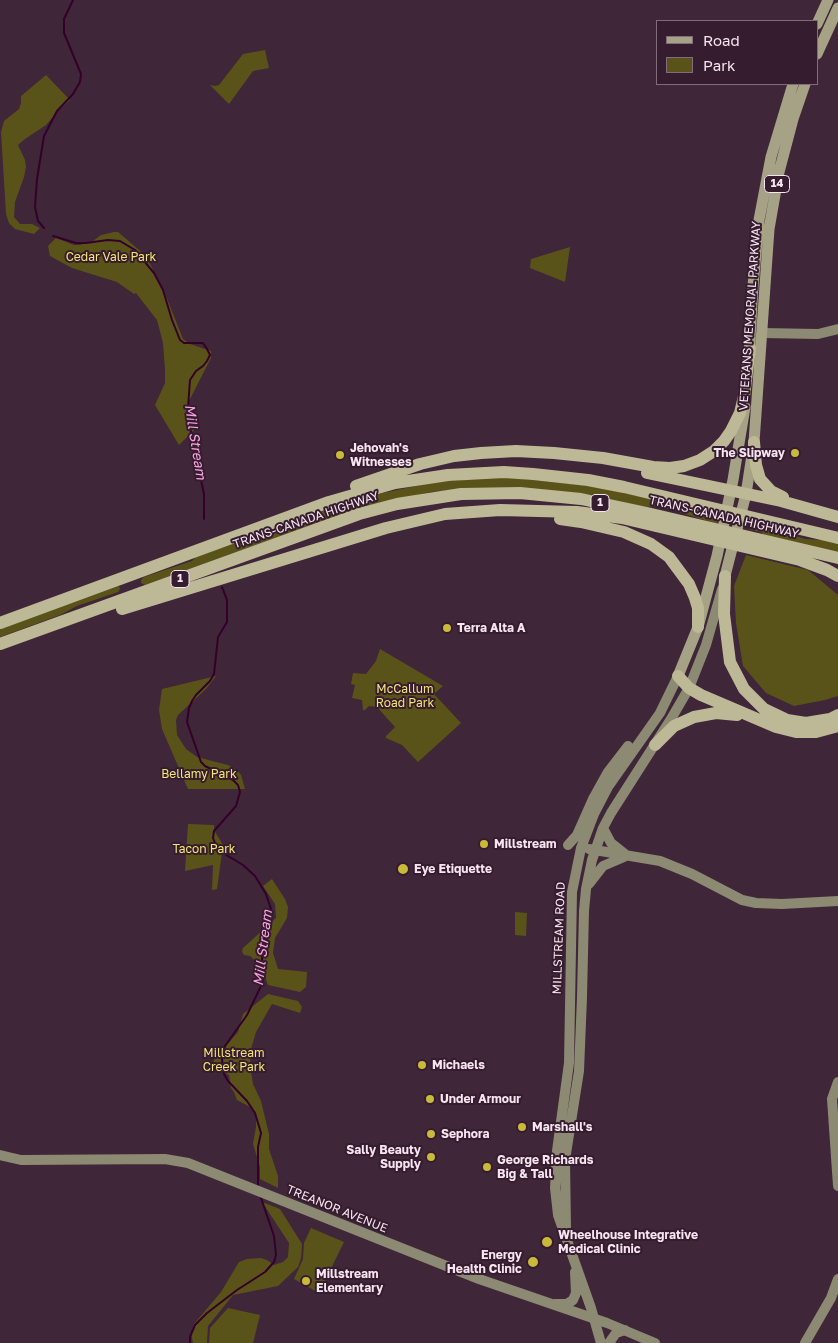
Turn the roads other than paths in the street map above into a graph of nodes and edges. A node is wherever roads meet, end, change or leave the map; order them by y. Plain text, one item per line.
1 (828, 0) edge
2 (838, 8) edge
3 (818, 22) edge
4 (818, 52) edge
5 (793, 85) edge
6 (805, 85) edge
7 (838, 329) edge
8 (762, 333) junction
9 (750, 348) junction
10 (754, 442) junction
11 (554, 453) junction
12 (730, 494) junction
13 (745, 497) junction
14 (806, 509) junction
15 (293, 514) junction
16 (838, 517) edge
17 (413, 521) junction
18 (838, 538) edge
19 (838, 558) edge
20 (725, 576) junction
21 (838, 576) edge
22 (0, 622) edge
23 (698, 627) junction
24 (0, 645) edge
25 (678, 676) junction
26 (688, 688) junction
27 (660, 713) junction
28 (838, 716) edge
29 (754, 718) junction
30 (838, 726) edge
31 (655, 745) junction
32 (603, 828) junction
33 (568, 845) dead end
34 (581, 848) junction
35 (594, 850) junction
36 (627, 855) junction
37 (586, 889) junction
38 (838, 900) edge
39 (838, 1082) edge
40 (0, 1155) edge
41 (838, 1186) edge
42 (567, 1239) junction
43 (575, 1259) junction
44 (838, 1279) edge
45 (549, 1304) junction
46 (595, 1320) junction
47 (625, 1330) junction
48 (601, 1343) edge
49 (609, 1343) edge
50 (655, 1343) edge
51 (805, 1343) edge

1 - 3 main road
2 - 4 main road
5 - 9 main road, VETERANS MEMORIAL PARKWAY / 14
6 - 8 main road, VETERANS MEMORIAL PARKWAY / 14
7 - 8 main road
8 - 10 main road, VETERANS MEMORIAL PARKWAY / 14
9 - 11 highway
9 - 12 main road, VETERANS MEMORIAL PARKWAY / 14
10 - 13 main road, VETERANS MEMORIAL PARKWAY / 14
10 - 14 highway
11 - 12 highway
11 - 15 highway
12 - 13 highway
12 - 23 main road, MILLSTREAM ROAD
13 - 14 highway
13 - 20 main road, MILLSTREAM ROAD
14 - 16 highway
15 - 18 highway, TRANS-CANADA HIGHWAY / 1
15 - 22 highway, TRANS-CANADA HIGHWAY / 1
17 - 21 highway
17 - 23 highway
17 - 24 highway
19 - 24 highway, TRANS-CANADA HIGHWAY / 1
20 - 26 main road, MILLSTREAM ROAD
20 - 28 highway
23 - 25 main road, MILLSTREAM ROAD
25 - 26 highway
25 - 27 main road, MILLSTREAM ROAD
26 - 29 highway
26 - 31 main road, MILLSTREAM ROAD
27 - 33 main road
27 - 34 main road, MILLSTREAM ROAD
29 - 30 highway
29 - 31 highway
31 - 32 main road, MILLSTREAM ROAD
32 - 35 main road, MILLSTREAM ROAD
32 - 36 main road
34 - 35 main road
34 - 42 main road, MILLSTREAM ROAD
35 - 36 main road
35 - 37 main road, MILLSTREAM ROAD
36 - 37 main road
36 - 38 main road
37 - 42 main road, MILLSTREAM ROAD
39 - 41 main road
40 - 45 main road, TREANOR AVENUE
42 - 43 main road, MILLSTREAM ROAD
43 - 45 main road
43 - 46 main road, MILLSTREAM ROAD
44 - 51 main road
45 - 46 main road, TREANOR AVENUE
46 - 47 main road, TREANOR AVENUE
46 - 48 main road, MILLSTREAM ROAD
47 - 49 main road
47 - 50 main road, TREANOR AVENUE

